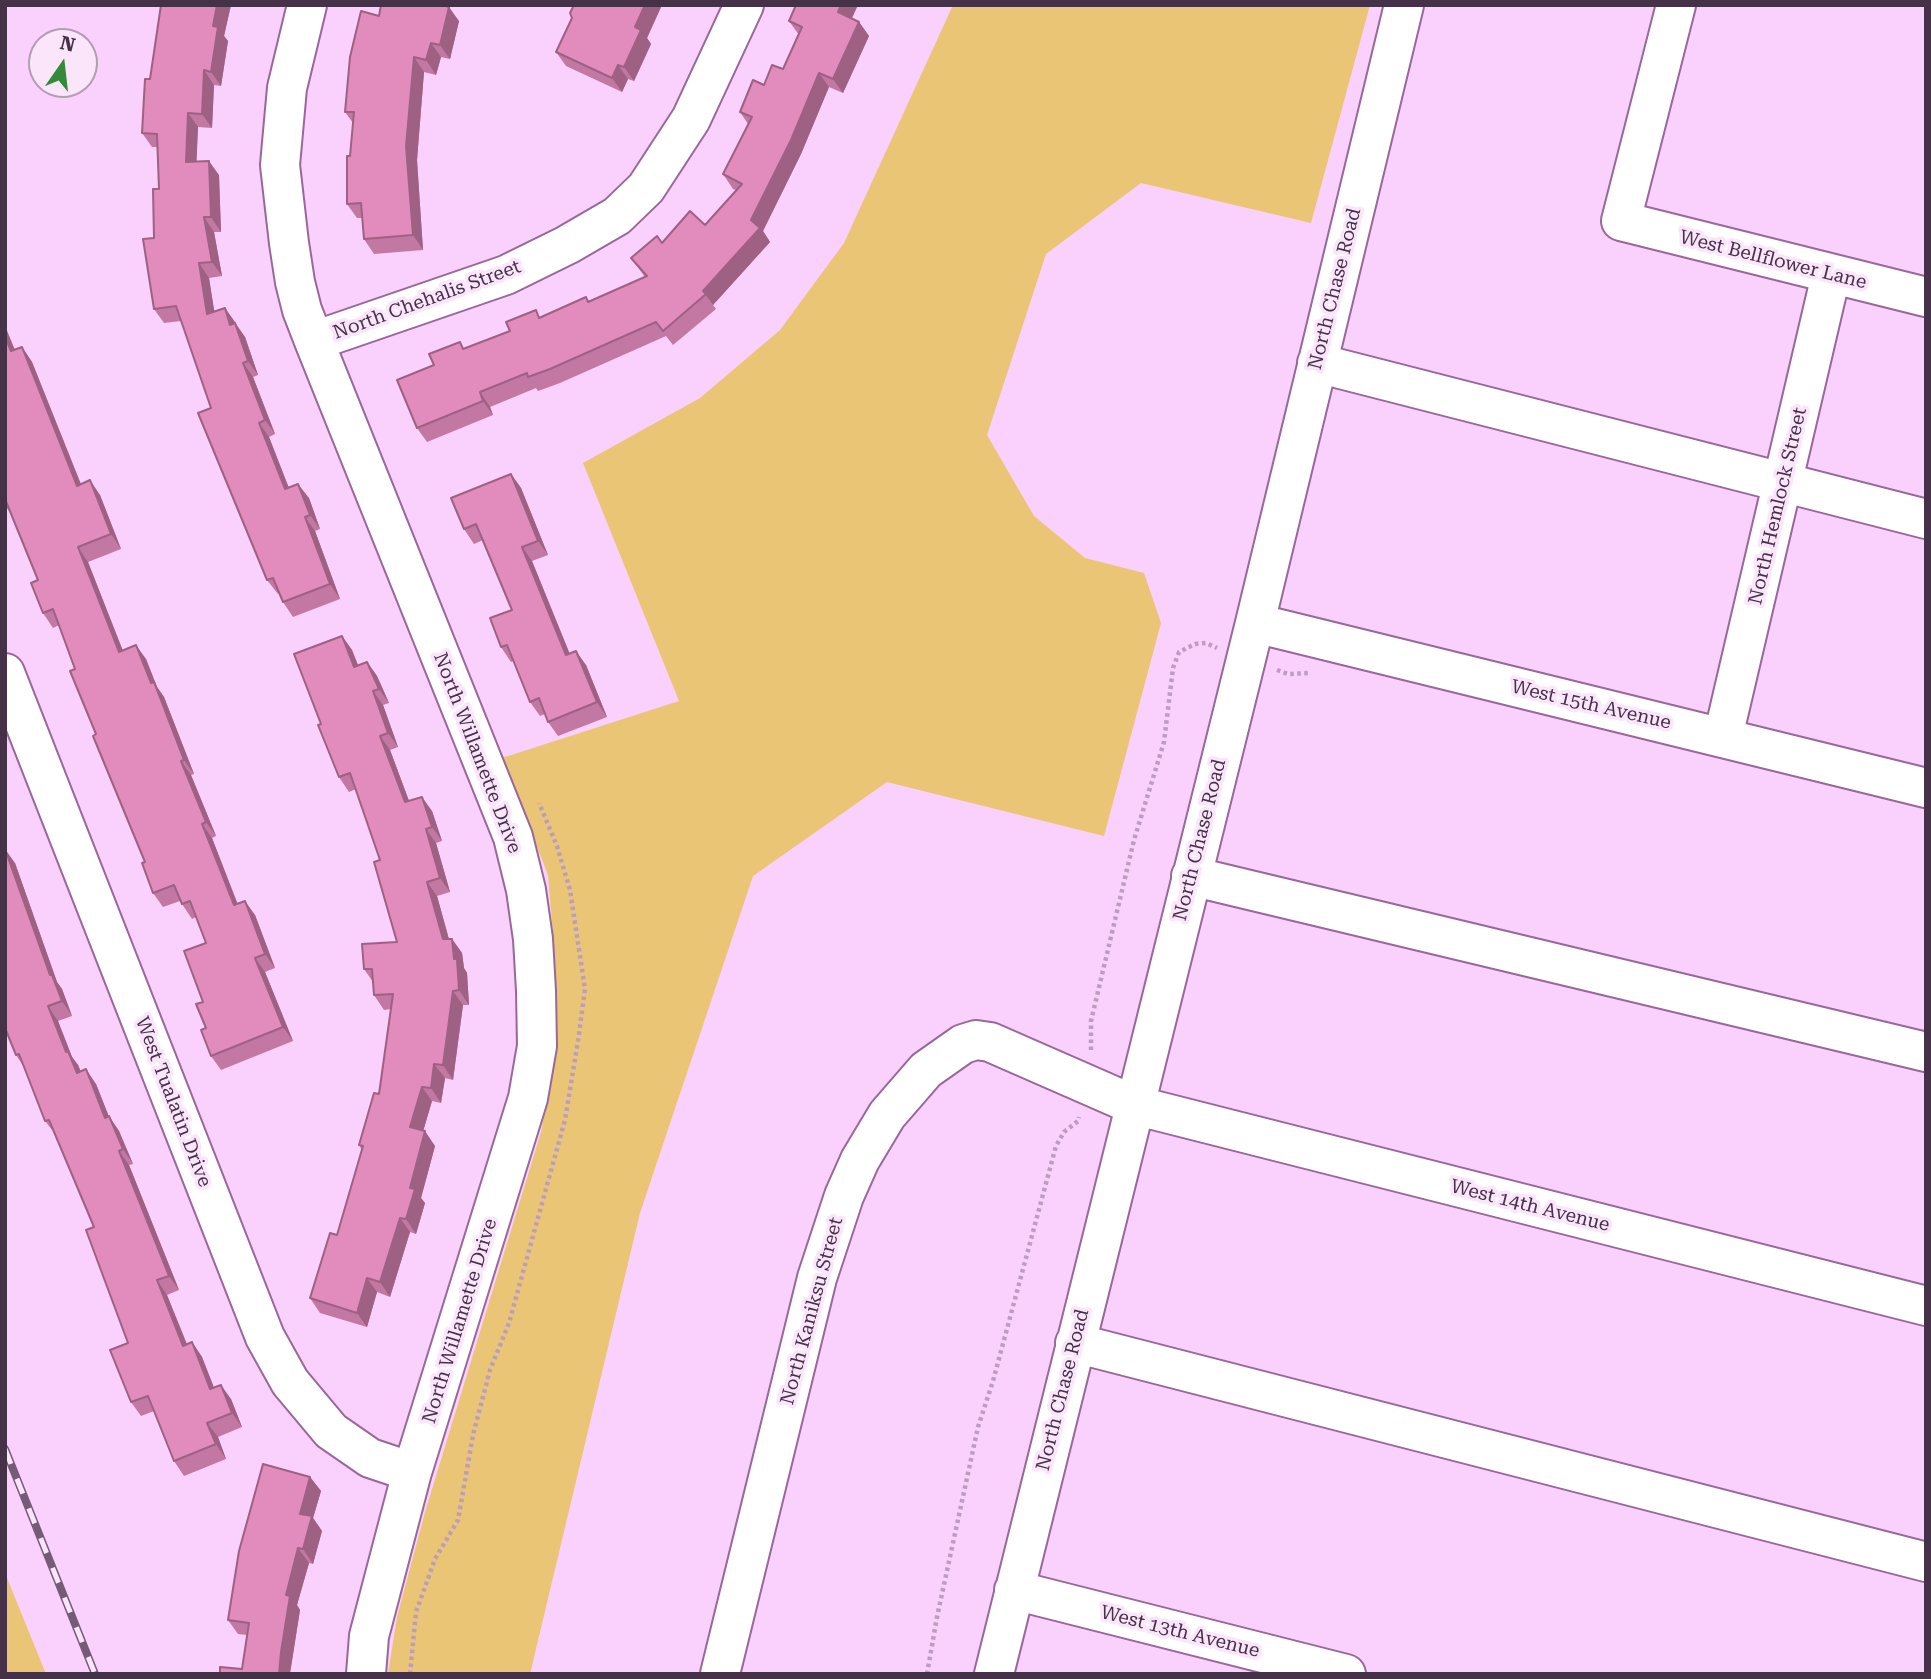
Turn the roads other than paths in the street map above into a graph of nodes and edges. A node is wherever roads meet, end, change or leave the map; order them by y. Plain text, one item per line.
1 (307, 5) edge
2 (744, 5) edge
3 (1404, 5) edge
4 (1676, 5) edge
5 (1831, 275) junction
6 (1926, 297) edge
7 (314, 341) junction
8 (1317, 363) junction
9 (1784, 482) junction
10 (1926, 519) edge
11 (1255, 624) junction
12 (5, 673) edge
13 (1723, 737) junction
14 (1926, 788) edge
15 (1191, 876) junction
16 (1926, 1052) edge
17 (1134, 1105) junction
18 (1926, 1306) edge
19 (1075, 1343) junction
20 (412, 1472) junction
21 (1926, 1562) edge
22 (1014, 1590) junction
23 (366, 1674) edge
24 (720, 1674) edge
25 (993, 1674) edge
26 (1346, 1674) edge

1 - 7 street, North Willamette Drive
2 - 7 street, North Chehalis Street
3 - 8 street, North Chase Road
4 - 5 street, West Bellflower Lane
5 - 6 street, West Bellflower Lane
5 - 9 street, North Hemlock Street
7 - 20 street, North Willamette Drive
8 - 9 street
8 - 11 street, North Chase Road
9 - 10 street
9 - 13 street, North Hemlock Street
11 - 13 street, West 15th Avenue
11 - 15 street, North Chase Road
12 - 20 street, West Tualatin Drive
13 - 14 street, West 15th Avenue
15 - 16 street
15 - 17 street, North Chase Road
17 - 18 street, West 14th Avenue
17 - 19 street, North Chase Road
17 - 24 street, North Kaniksu Street
19 - 21 street
19 - 22 street, North Chase Road
20 - 23 street, North Willamette Drive
22 - 25 street, North Chase Road
22 - 26 street, West 13th Avenue

